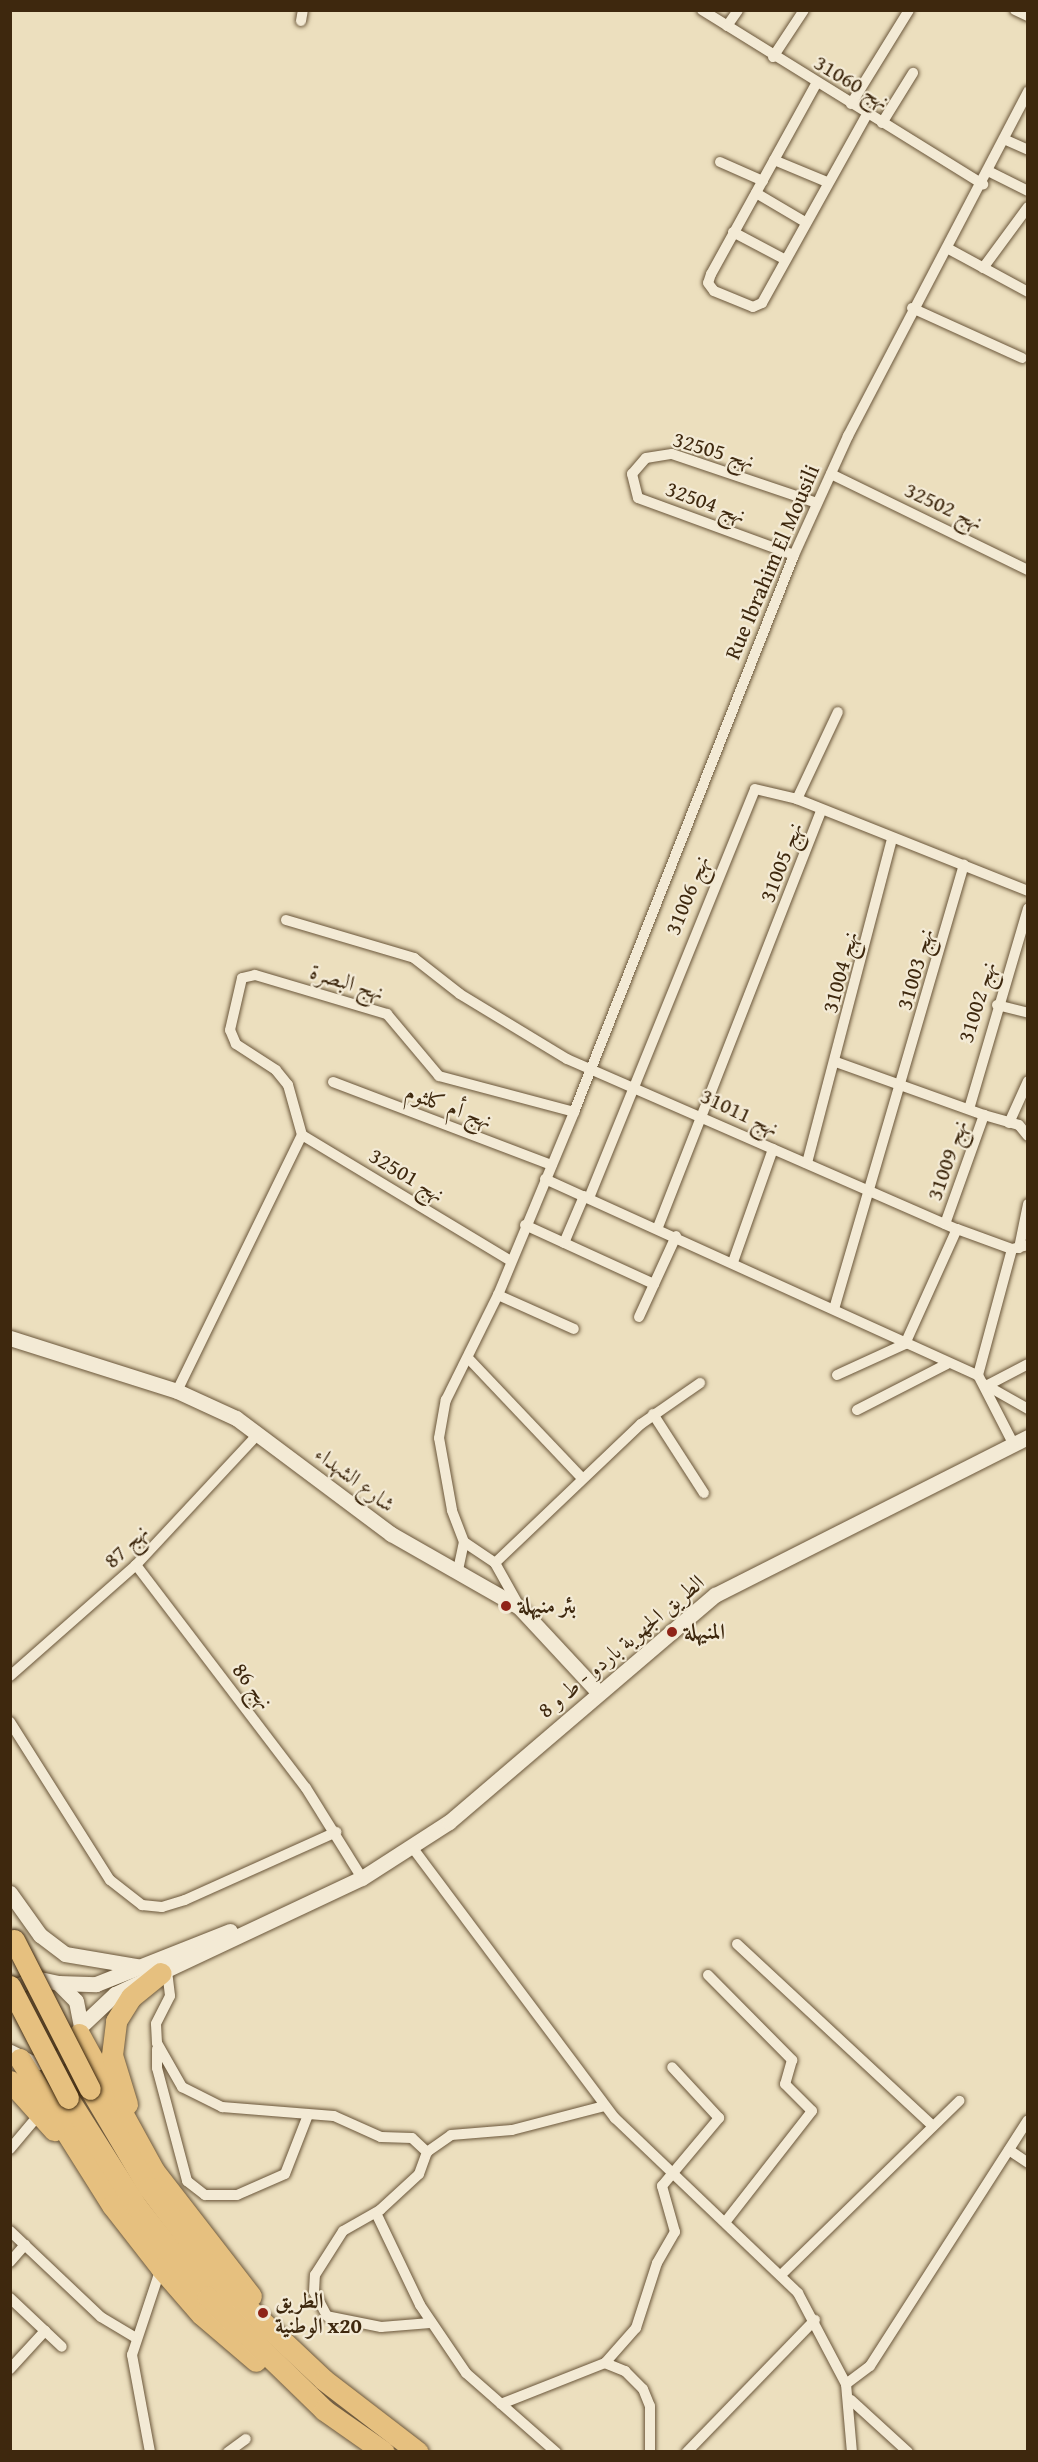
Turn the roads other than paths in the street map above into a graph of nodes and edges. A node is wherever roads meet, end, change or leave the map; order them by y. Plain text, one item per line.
1 (702, 10) edge
2 (738, 10) edge
3 (804, 10) edge
4 (909, 10) edge
5 (1015, 10) edge
6 (1028, 16) edge
7 (727, 26) junction
8 (772, 57) junction
9 (913, 73) dead end
10 (816, 84) junction
11 (1026, 97) edge
12 (851, 104) junction
13 (867, 114) junction
14 (882, 123) junction
15 (1006, 140) junction
16 (1028, 150) edge
17 (774, 160) junction
18 (720, 162) dead end
19 (990, 172) junction
20 (763, 181) junction
21 (827, 182) junction
22 (983, 184) junction
23 (1028, 191) edge
24 (756, 193) junction
25 (1028, 207) edge
26 (805, 222) junction
27 (733, 232) junction
28 (947, 248) junction
29 (784, 259) junction
30 (983, 268) junction
31 (1028, 292) edge
32 (912, 309) junction
33 (1022, 358) dead end
34 (831, 474) junction
35 (638, 498) joint
36 (817, 503) junction
37 (794, 555) junction
38 (1028, 570) edge
39 (838, 712) dead end
40 (797, 799) junction
41 (821, 812) junction
42 (892, 840) junction
43 (964, 865) junction
44 (1028, 891) edge
45 (1028, 908) edge
46 (286, 920) dead end
47 (1022, 941) edge
48 (997, 1005) junction
49 (1028, 1013) edge
50 (836, 1062) junction
51 (591, 1067) junction
52 (1028, 1081) edge
53 (333, 1082) dead end
54 (902, 1083) junction
55 (634, 1086) junction
56 (969, 1109) junction
57 (574, 1112) junction
58 (703, 1115) junction
59 (984, 1115) junction
60 (1009, 1123) junction
61 (302, 1135) junction
62 (1028, 1136) edge
63 (773, 1149) junction
64 (807, 1163) junction
65 (552, 1165) junction
66 (545, 1179) junction
67 (872, 1192) junction
68 (586, 1197) junction
69 (1028, 1204) edge
70 (945, 1224) junction
71 (525, 1225) junction
72 (658, 1227) junction
73 (957, 1229) junction
74 (676, 1236) junction
75 (564, 1243) junction
76 (1020, 1247) edge
77 (509, 1260) junction
78 (733, 1262) junction
79 (654, 1284) junction
80 (498, 1294) junction
81 (834, 1309) junction
82 (639, 1317) dead end
83 (10, 1327) edge
84 (574, 1329) dead end
85 (10, 1338) edge
86 (905, 1344) junction
87 (56, 1349) junction
88 (468, 1359) junction
89 (946, 1364) junction
90 (1028, 1364) edge
91 (837, 1375) dead end
92 (981, 1380) junction
93 (700, 1383) dead end
94 (177, 1391) junction
95 (1028, 1409) edge
96 (857, 1410) dead end
97 (653, 1414) junction
98 (259, 1433) junction
99 (1020, 1440) edge
100 (582, 1478) junction
101 (704, 1493) dead end
102 (464, 1542) junction
103 (495, 1563) junction
104 (136, 1565) junction
105 (458, 1570) junction
106 (519, 1607) junction
107 (10, 1676) edge
108 (597, 1692) junction
109 (10, 1722) edge
110 (336, 1832) junction
111 (412, 1847) junction
112 (362, 1878) junction
113 (10, 1893) edge
114 (265, 1921) junction
115 (12, 1937) edge
116 (737, 1944) dead end
117 (140, 1966) junction
118 (164, 1972) junction
119 (708, 1975) dead end
120 (58, 1983) junction
121 (10, 1988) edge
122 (80, 2030) junction
123 (157, 2043) junction
124 (15, 2055) edge
125 (672, 2067) dead end
126 (10, 2081) edge
127 (959, 2101) dead end
128 (605, 2106) junction
129 (308, 2115) junction
130 (1028, 2120) edge
131 (33, 2122) dead end
132 (933, 2126) junction
133 (10, 2149) edge
134 (1009, 2150) junction
135 (427, 2152) junction
136 (1028, 2163) edge
137 (669, 2175) junction
138 (170, 2191) junction
139 (112, 2205) junction
140 (376, 2213) junction
141 (726, 2222) junction
142 (10, 2231) edge
143 (25, 2245) junction
144 (10, 2262) edge
145 (161, 2268) junction
146 (782, 2274) junction
147 (10, 2298) edge
148 (814, 2320) junction
149 (430, 2323) junction
150 (45, 2331) junction
151 (134, 2337) junction
152 (62, 2347) dead end
153 (605, 2363) junction
154 (10, 2368) edge
155 (324, 2380) junction
156 (846, 2384) junction
157 (851, 2400) junction
158 (501, 2404) junction
159 (324, 2410) junction
160 (246, 2439) dead end
161 (150, 2451) edge
162 (228, 2451) edge
163 (384, 2451) edge
164 (418, 2451) edge
165 (556, 2451) edge
166 (650, 2451) edge
167 (687, 2451) edge
168 (852, 2451) edge
169 (908, 2451) edge

1 - 7 street, نهج 31060
2 - 7 street
3 - 8 street
4 - 12 street
5 - 6 street
7 - 8 street, نهج 31060
8 - 10 street, نهج 31060
9 - 14 street
10 - 12 street, نهج 31060
10 - 17 street
11 - 15 street, Rue Ibrahim El Mousili
12 - 13 street, نهج 31060
13 - 14 street, نهج 31060
13 - 21 street
14 - 22 street, نهج 31060
15 - 16 street
15 - 19 street, Rue Ibrahim El Mousili
17 - 20 street
17 - 21 street
18 - 20 street
19 - 22 street, Rue Ibrahim El Mousili
19 - 23 street
20 - 24 street
21 - 26 street
22 - 28 street, Rue Ibrahim El Mousili
24 - 26 street
24 - 27 street
25 - 30 street
26 - 29 street
27 - 29 street
27 - 29 street
28 - 30 street
28 - 32 street, Rue Ibrahim El Mousili
30 - 31 street
32 - 33 street
32 - 34 street, Rue Ibrahim El Mousili
34 - 36 street, Rue Ibrahim El Mousili
34 - 38 street, نهج 32502
35 - 36 street, نهج 32505
35 - 37 street, نهج 32504
36 - 37 street, Rue Ibrahim El Mousili
37 - 51 street, Rue Ibrahim El Mousili
39 - 40 street
40 - 41 street, نهج 31006
40 - 55 street, نهج 31006
41 - 42 street, نهج 31005
41 - 58 street, نهج 31005
42 - 43 street, نهج 31005
42 - 50 street, نهج 31004
43 - 44 street, نهج 31005
43 - 54 street, نهج 31003
45 - 47 street, نهج 31002
46 - 51 street, نهج 31011
47 - 48 street, نهج 31002
48 - 49 street
48 - 56 street, نهج 31002
50 - 54 street
50 - 64 street, نهج 31004
51 - 55 street, نهج 31011
51 - 57 street, Rue Ibrahim El Mousili
52 - 60 street
53 - 65 street, نهج أم كلثوم
54 - 56 street
54 - 67 street, نهج 31003
55 - 58 street, نهج 31011
55 - 68 street
56 - 59 street
57 - 61 street, نهج البصرة
57 - 65 street, Rue Ibrahim El Mousili
58 - 63 street, نهج 31011
58 - 72 street, نهج 31005
59 - 60 street, نهج 31009
59 - 70 street, نهج 31009
60 - 62 street, نهج 31009
61 - 77 street, نهج 32501
61 - 94 street
63 - 64 street, نهج 31011
63 - 78 street
64 - 67 street, نهج 31011
65 - 66 street, Rue Ibrahim El Mousili
66 - 68 street
66 - 71 street, Rue Ibrahim El Mousili
67 - 70 street, نهج 31009
67 - 81 street, نهج 31003
68 - 72 street
68 - 75 street
69 - 76 street
70 - 73 street
71 - 75 street
71 - 77 street, Rue Ibrahim El Mousili
72 - 74 street
73 - 76 street
73 - 86 street
74 - 78 street
74 - 79 street
75 - 79 street
76 - 92 street
77 - 80 street, Rue Ibrahim El Mousili
78 - 81 street
79 - 82 street
80 - 84 street
80 - 88 street, Rue Ibrahim El Mousili
81 - 86 street
83 - 87 main road
85 - 87 main road
86 - 89 street
86 - 91 street
87 - 94 main road, شارع الشهداء
88 - 100 street
88 - 102 street, Rue Ibrahim El Mousili
89 - 92 street
89 - 96 street
90 - 92 street
92 - 95 street
92 - 99 street
93 - 97 street
94 - 98 main road, شارع الشهداء
97 - 100 street
97 - 101 street
98 - 104 street, نهج 87
98 - 105 main road, شارع الشهداء
99 - 108 main road, الطريق الجهوية باردو - ط و 8
100 - 103 street
102 - 103 street
102 - 105 street
103 - 106 street
104 - 107 street, نهج 87
104 - 110 street, نهج 86
105 - 106 main road, شارع الشهداء
106 - 108 main road, شارع الشهداء
108 - 111 main road, الطريق الجهوية باردو - ط و 8
109 - 110 street
110 - 112 street, نهج 86
111 - 112 main road, الطريق الجهوية باردو - ط و 8
111 - 128 street
112 - 114 main road, الطريق الجهوية باردو - ط و 8
113 - 117 main road
114 - 117 main road, الطريق الجهوية باردو - ط و 8
114 - 118 main road, الطريق الجهوية باردو - ط و 8
115 - 155 highway, bridge
116 - 132 street
117 - 120 main road, الطريق الجهوية باردو - ط و 8
118 - 122 main road, الطريق الجهوية باردو - ط و 8
118 - 123 street
118 - 138 highway
119 - 141 street
120 - 121 main road, الطريق الجهوية باردو - ط و 8
120 - 122 main road
121 - 159 highway, bridge
122 - 124 main road, الطريق الجهوية باردو - ط و 8
122 - 138 highway
123 - 129 street
123 - 129 street
124 - 139 highway
125 - 137 street
126 - 139 highway
127 - 132 street
128 - 135 street
128 - 137 street
129 - 135 street
130 - 134 street
131 - 133 street
132 - 146 street
134 - 136 street
134 - 156 street
135 - 140 street
137 - 141 street
137 - 153 street
138 - 155 highway
139 - 145 highway
140 - 149 street
140 - 149 street
141 - 146 street
142 - 143 street
143 - 144 street
143 - 151 street
145 - 151 street
145 - 159 highway
146 - 148 street
147 - 150 street
148 - 156 street
148 - 167 street
149 - 158 street
150 - 152 street
150 - 154 street
151 - 161 street
153 - 158 street
153 - 166 street
155 - 164 highway
156 - 157 street
157 - 168 street
157 - 169 street
158 - 165 street
159 - 163 highway
160 - 162 street

